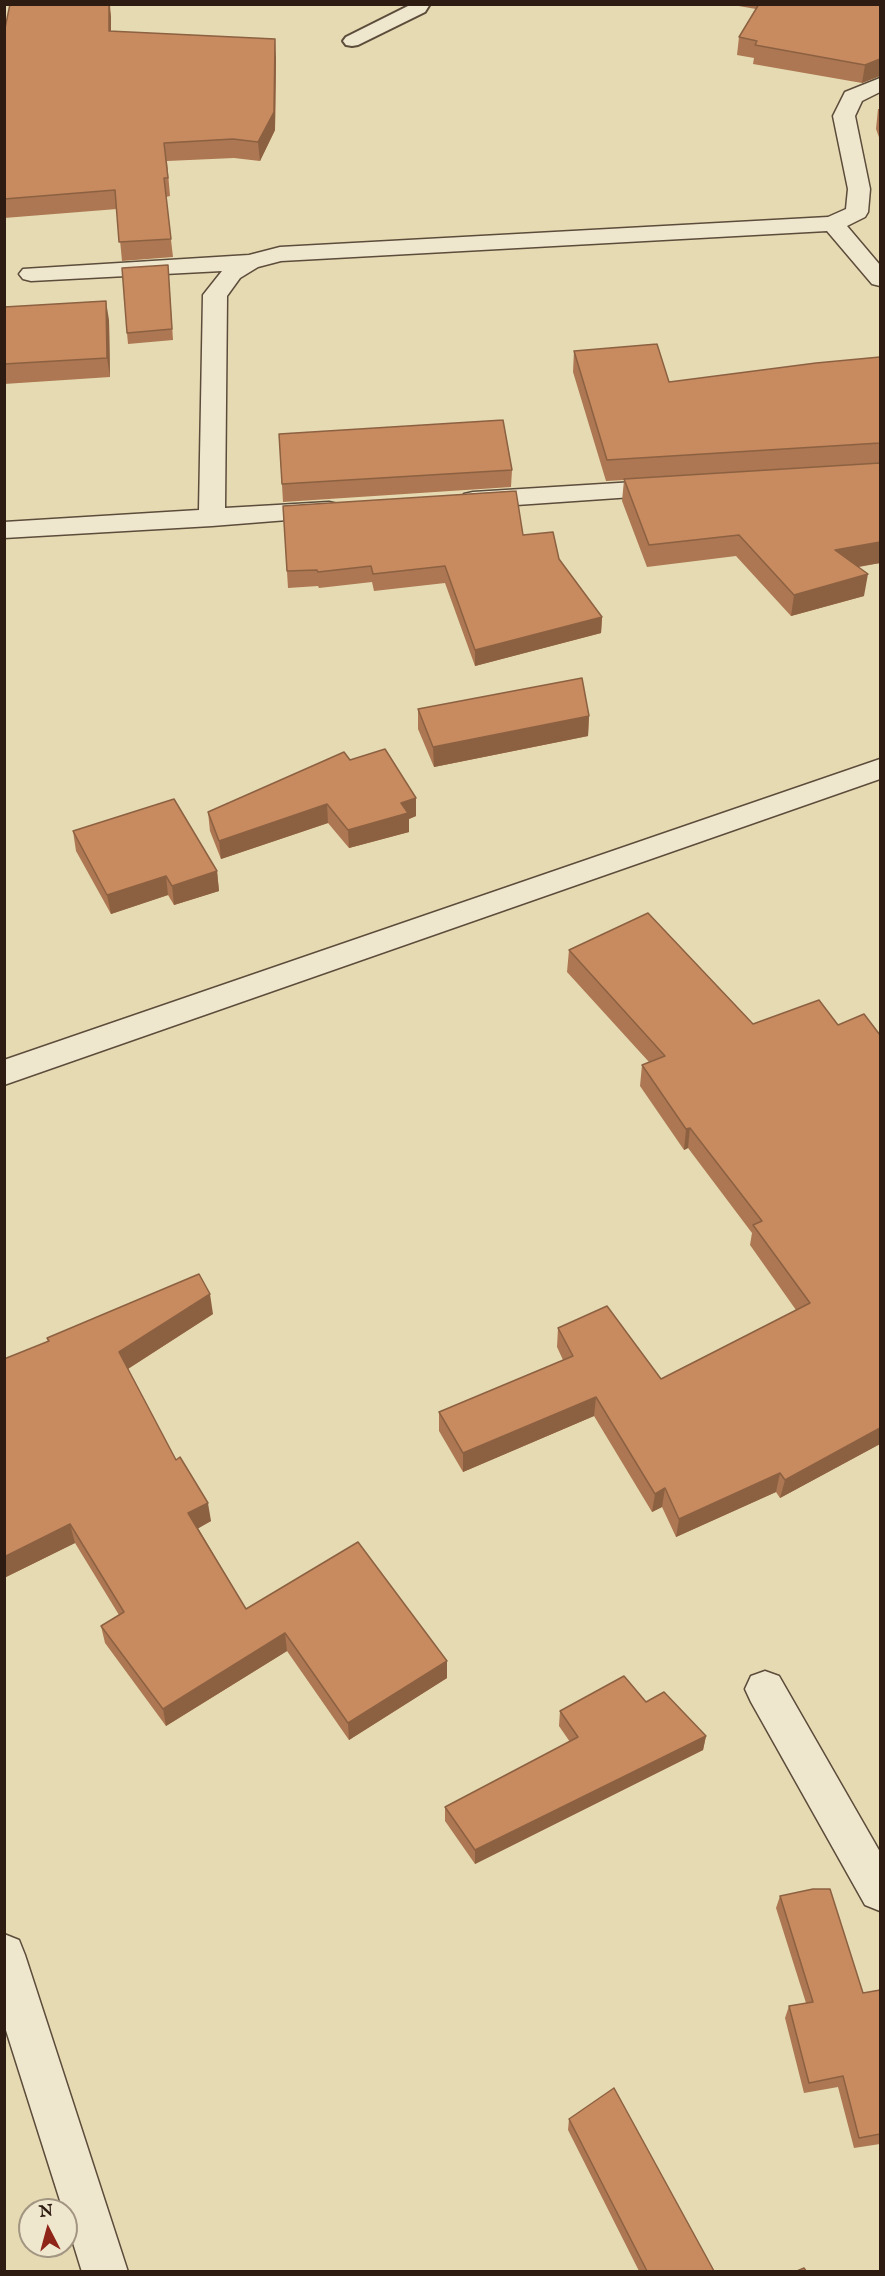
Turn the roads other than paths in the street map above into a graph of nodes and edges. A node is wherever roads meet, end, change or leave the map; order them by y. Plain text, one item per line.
1 (421, 4) edge
2 (352, 41) dead end
3 (880, 84) edge
4 (833, 224) junction
5 (250, 262) junction
6 (31, 274) dead end
7 (880, 279) edge
8 (690, 486) edge
9 (451, 502) edge
10 (356, 508) edge
11 (212, 518) junction
12 (4, 530) edge
13 (880, 769) edge
14 (4, 1073) edge
15 (765, 1689) dead end
16 (880, 1891) edge
17 (4, 1955) edge
18 (105, 2271) edge

1 - 2 lane
3 - 4 street
4 - 5 street
4 - 7 street
5 - 6 street
5 - 11 street
8 - 9 street
10 - 11 street
11 - 12 street
13 - 14 street
15 - 16 street
17 - 18 street

